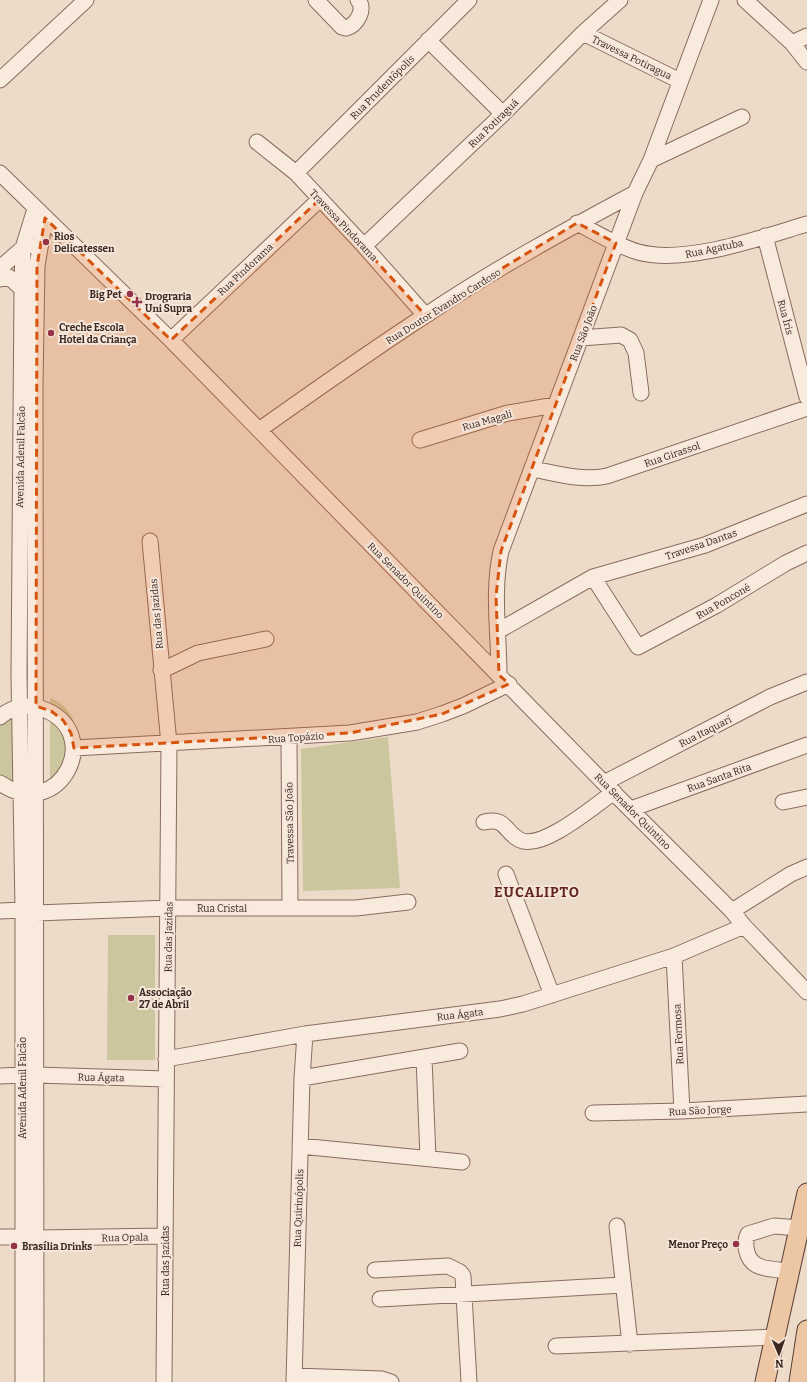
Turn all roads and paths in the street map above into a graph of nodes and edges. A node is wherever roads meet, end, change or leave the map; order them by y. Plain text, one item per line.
1 (86, 0) edge
2 (316, 0) edge
3 (358, 0) edge
4 (469, 0) edge
5 (620, 0) edge
6 (711, 0) edge
7 (745, 0) edge
8 (583, 33) junction
9 (807, 36) edge
10 (428, 40) junction
11 (792, 43) junction
12 (807, 62) edge
13 (0, 80) edge
14 (680, 81) junction
15 (503, 114) junction
16 (742, 117) dead end
17 (257, 142) dead end
18 (651, 160) junction
19 (296, 173) junction
20 (2, 180) edge
21 (635, 193) junction
22 (320, 199) junction
23 (40, 213) junction
24 (577, 224) junction
25 (807, 224) edge
26 (765, 236) junction
27 (40, 240) junction
28 (616, 243) junction
29 (364, 246) junction
30 (23, 248) junction
31 (0, 268) edge
32 (0, 279) edge
33 (22, 288) junction
34 (425, 315) junction
35 (581, 338) junction
36 (170, 340) junction
37 (28, 385) junction
38 (641, 393) dead end
39 (807, 397) edge
40 (555, 405) junction
41 (807, 408) edge
42 (259, 430) junction
43 (420, 440) dead end
44 (533, 469) junction
45 (807, 504) edge
46 (150, 542) dead end
47 (807, 553) edge
48 (593, 577) junction
49 (19, 600) junction
50 (34, 600) junction
51 (498, 631) junction
52 (266, 639) dead end
53 (161, 670) junction
54 (504, 679) junction
55 (807, 682) edge
56 (36, 706) junction
57 (19, 707) junction
58 (0, 717) edge
59 (288, 738) junction
60 (169, 744) junction
61 (807, 745) edge
62 (74, 748) junction
63 (0, 783) edge
64 (609, 788) junction
65 (29, 794) junction
66 (807, 797) edge
67 (784, 802) dead end
68 (631, 809) junction
69 (484, 822) dead end
70 (807, 867) edge
71 (506, 874) dead end
72 (408, 902) dead end
73 (169, 908) junction
74 (290, 908) junction
75 (0, 911) edge
76 (30, 911) junction
77 (732, 911) junction
78 (744, 926) junction
79 (674, 956) junction
80 (807, 992) edge
81 (552, 995) junction
82 (305, 1034) junction
83 (460, 1051) dead end
84 (424, 1058) junction
85 (166, 1059) junction
86 (29, 1075) junction
87 (0, 1076) edge
88 (302, 1078) junction
89 (166, 1079) junction
90 (807, 1104) edge
91 (682, 1111) junction
92 (594, 1113) dead end
93 (300, 1146) junction
94 (428, 1158) junction
95 (462, 1162) dead end
96 (807, 1194) edge
97 (617, 1226) dead end
98 (799, 1228) junction
99 (165, 1236) junction
100 (0, 1237) edge
101 (30, 1237) junction
102 (375, 1270) dead end
103 (790, 1271) junction
104 (623, 1285) junction
105 (464, 1295) junction
106 (380, 1299) dead end
107 (807, 1330) edge
108 (775, 1337) junction
109 (630, 1344) junction
110 (556, 1346) dead end
111 (294, 1379) edge
112 (23, 1382) edge
113 (36, 1382) edge
114 (164, 1382) edge
115 (391, 1382) edge
116 (469, 1382) edge
117 (765, 1382) edge
118 (799, 1382) edge

1 - 13 street
2 - 3 street
4 - 10 street, Rua Prudentôpolis
5 - 8 street, Rua Potiraguá
6 - 14 street, Rua São João
7 - 11 street
8 - 14 street, Travessa Potiragua
8 - 15 street, Rua Potiraguá
9 - 11 street
10 - 15 street
10 - 19 street, Rua Prudentôpolis
11 - 12 street
14 - 18 street, Rua São João
15 - 29 street, Rua Potiraguá
16 - 18 street
17 - 19 street, Travessa Pindorama
18 - 21 street, Rua São João
19 - 22 street, Travessa Pindorama
20 - 23 street, Rua Senador Quintino
21 - 24 street, Rua Doutor Evandro Cardoso
21 - 28 street, Rua São João
22 - 29 street, Travessa Pindorama
22 - 36 street, Rua Pindorama
23 - 27 street, Avenida Adenil Falcão
23 - 30 street, Avenida Adenil Falcão
23 - 36 street, Rua Senador Quintino
24 - 28 street, Rua Agatuba
24 - 34 street, Rua Doutor Evandro Cardoso
25 - 26 street, Rua Agatuba
26 - 28 street, Rua Agatuba
26 - 39 street, Rua Íris
27 - 30 street
27 - 37 street, Avenida Adenil Falcão
28 - 35 street, Rua São João
29 - 34 street, Travessa Pindorama
30 - 31 street
30 - 33 street, Avenida Adenil Falcão
32 - 33 street
33 - 37 street, Avenida Adenil Falcão
34 - 42 street, Rua Doutor Evandro Cardoso
35 - 38 street
35 - 40 street, Rua São João
36 - 42 street, Rua Senador Quintino
37 - 49 street, Avenida Adenil Falcão
37 - 50 street, Avenida Adenil Falcão
40 - 43 street, Rua Magali
40 - 44 street, Rua São João
41 - 44 street, Rua Girassol
42 - 54 street, Rua Senador Quintino
44 - 51 street, Rua São João
45 - 48 street, Travessa Dantas
46 - 53 street, Rua das Jazidas
47 - 48 street, Rua Ponconé
48 - 51 street, Travessa Dantas
49 - 50 street
49 - 57 street, Avenida Adenil Falcão
50 - 56 street, Avenida Adenil Falcão
51 - 54 street, Rua São João
52 - 53 street
53 - 60 street, Rua das Jazidas
54 - 59 street, Rua Topázio
54 - 64 street, Rua Senador Quintino
55 - 64 street, Rua Itaquarí
56 - 57 street
56 - 62 street
56 - 65 street, Avenida Adenil Falcão
57 - 58 street
57 - 65 street, Avenida Adenil Falcão
59 - 60 street, Rua Topázio
59 - 74 street, Travessa São João
60 - 62 street, Rua Topázio
60 - 73 street, Rua das Jazidas
61 - 68 street, Rua Santa Rita
62 - 65 street
63 - 65 street
64 - 68 street, Rua Senador Quintino
64 - 69 street, Rua Itaquarí
65 - 76 street, Avenida Adenil Falcão
66 - 67 street
68 - 77 street, Rua Senador Quintino
70 - 77 street
71 - 81 street
72 - 74 street, Rua Cristal
73 - 74 street, Rua Cristal
73 - 76 street, Rua Cristal
73 - 85 street, Rua das Jazidas
75 - 76 street, Rua Cristal
76 - 86 street, Avenida Adenil Falcão
77 - 78 street, Rua Senador Quintino
78 - 79 street, Rua Ágata
78 - 80 street, Rua Senador Quintino
79 - 81 street, Rua Ágata
79 - 91 street, Rua Formosa
81 - 82 street, Rua Ágata
82 - 85 street, Rua Ágata
82 - 88 street, Rua Quirinópolis
83 - 84 street
84 - 88 street
84 - 94 street
85 - 89 street, Rua das Jazidas
86 - 87 street, Rua Ágata
86 - 89 street, Rua Ágata
86 - 101 street, Avenida Adenil Falcão
88 - 93 street, Rua Quirinópolis
89 - 99 street, Rua das Jazidas
90 - 91 street, Rua São Jorge
91 - 92 street, Rua São Jorge
93 - 94 street
93 - 111 street, Rua Quirinópolis
94 - 95 street
96 - 98 main road
97 - 104 street
98 - 103 main road
98 - 103 street
99 - 101 street, Rua Opala
99 - 114 street, Rua das Jazidas
100 - 101 street, Rua Opala
101 - 112 street, Avenida Adenil Falcão
101 - 113 street, Avenida Adenil Falcão
102 - 105 street
103 - 108 main road
104 - 105 street
104 - 109 street
105 - 106 street
105 - 116 street
107 - 118 main road
108 - 109 street
108 - 117 main road
109 - 110 street
111 - 115 street

